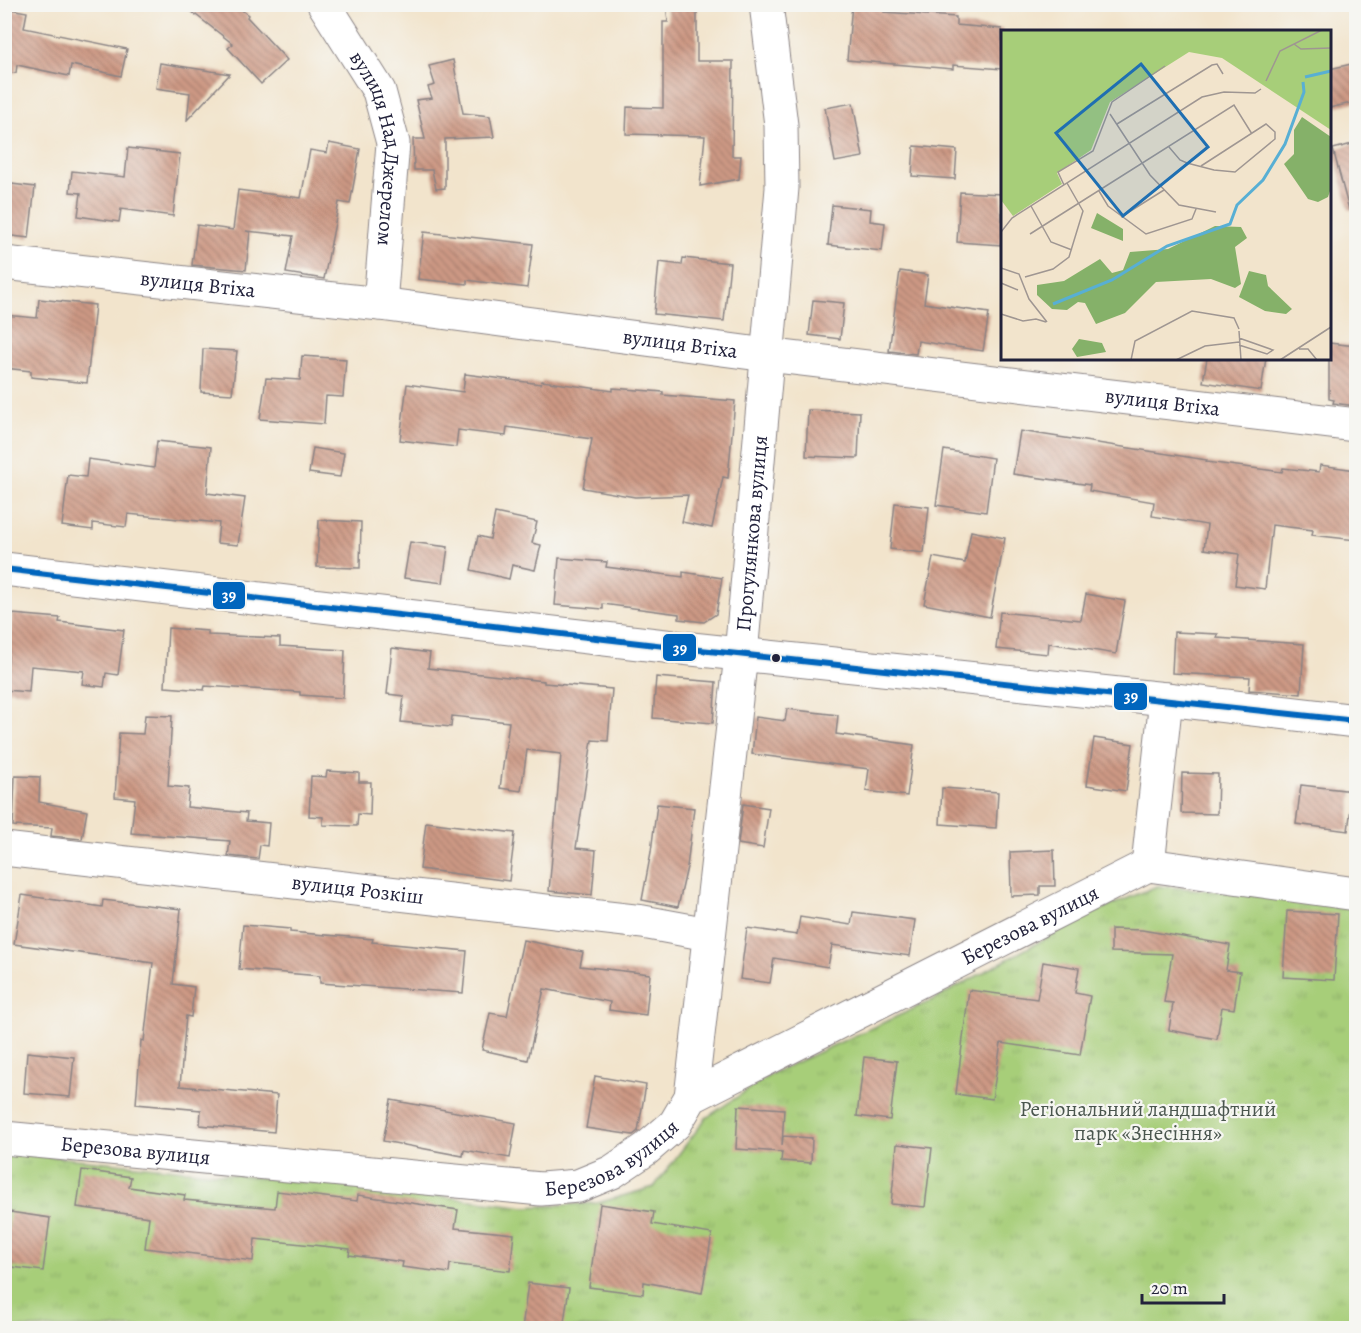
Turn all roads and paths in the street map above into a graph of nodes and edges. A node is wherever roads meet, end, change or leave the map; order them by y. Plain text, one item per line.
1 (324, 4) edge
2 (766, 4) edge
3 (4, 263) edge
4 (380, 304) junction
5 (767, 355) junction
6 (1356, 425) edge
7 (4, 569) edge
8 (741, 655) junction
9 (1166, 699) junction
10 (1356, 721) edge
11 (4, 849) edge
12 (1148, 865) junction
13 (1356, 894) edge
14 (708, 934) junction
15 (691, 1097) junction
16 (4, 1138) edge

1 - 4 street, вулиця Над Джерелом
2 - 5 street, Прогулянкова вулиця
3 - 4 street, вулиця Втіха
4 - 5 street, вулиця Втіха
5 - 6 street, вулиця Втіха
5 - 8 street, Прогулянкова вулиця
7 - 8 street
8 - 9 street
8 - 14 street, Прогулянкова вулиця
9 - 10 street
9 - 12 street
11 - 14 street, вулиця Розкіш
12 - 13 street
12 - 15 street, Березова вулиця
14 - 15 street, Прогулянкова вулиця
15 - 16 street, Березова вулиця

